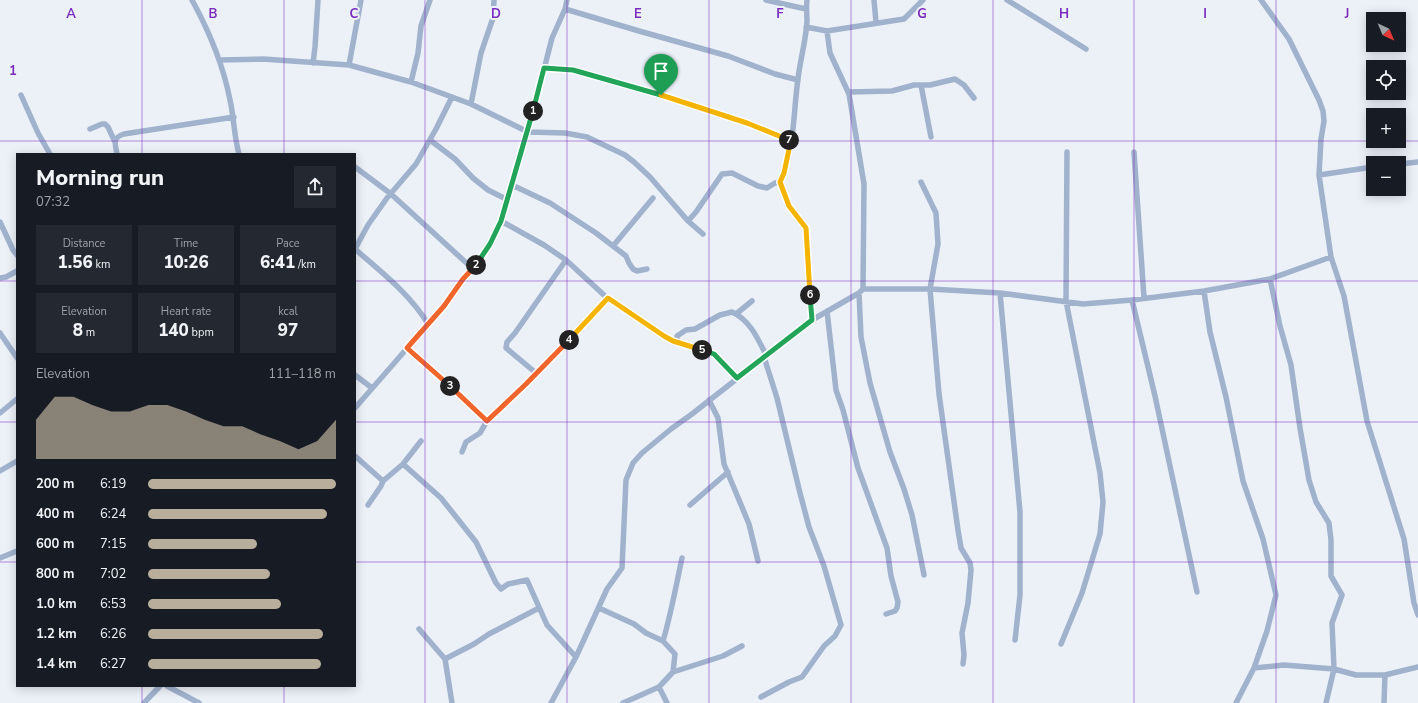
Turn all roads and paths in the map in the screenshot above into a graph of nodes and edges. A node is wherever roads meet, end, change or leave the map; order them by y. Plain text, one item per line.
1 (192, 0) edge
2 (318, 0) edge
3 (361, 0) edge
4 (430, 0) edge
5 (494, 0) edge
6 (567, 0) edge
7 (766, 0) edge
8 (807, 0) edge
9 (874, 0) edge
10 (924, 0) edge
11 (1007, 0) edge
12 (1261, 0) edge
13 (566, 9) junction
14 (806, 9) junction
15 (876, 22) junction
16 (806, 27) junction
17 (827, 30) junction
18 (1086, 49) dead end
19 (219, 60) junction
20 (313, 63) junction
21 (349, 65) junction
22 (544, 68) junction
23 (798, 80) junction
24 (411, 82) junction
25 (921, 85) junction
26 (849, 92) junction
27 (21, 96) dead end
28 (452, 97) junction
29 (974, 98) dead end
30 (471, 104) junction
31 (234, 117) junction
32 (90, 129) dead end
33 (528, 132) junction
34 (931, 137) dead end
35 (430, 140) junction
36 (791, 140) junction
37 (115, 142) junction
38 (1067, 152) dead end
39 (1134, 152) dead end
40 (49, 153) edge
41 (116, 153) edge
42 (238, 153) edge
43 (1418, 162) edge
44 (1406, 163) edge
45 (356, 168) edge
46 (1366, 168) edge
47 (1319, 175) junction
48 (780, 182) junction
49 (921, 182) dead end
50 (512, 185) junction
51 (391, 194) junction
52 (653, 198) dead end
53 (508, 200) junction
54 (501, 221) junction
55 (688, 221) junction
56 (0, 222) edge
57 (703, 234) dead end
58 (613, 246) junction
59 (356, 247) edge
60 (356, 250) edge
61 (16, 254) edge
62 (1331, 257) junction
63 (566, 260) junction
64 (473, 269) junction
65 (647, 269) dead end
66 (16, 272) edge
67 (0, 278) edge
68 (1270, 279) junction
69 (930, 289) junction
70 (861, 291) junction
71 (1204, 292) junction
72 (1000, 293) junction
73 (608, 298) junction
74 (1144, 298) junction
75 (1132, 300) junction
76 (752, 301) dead end
77 (1066, 301) junction
78 (827, 311) junction
79 (736, 314) junction
80 (812, 320) junction
81 (428, 324) junction
82 (0, 333) edge
83 (678, 342) junction
84 (407, 348) junction
85 (765, 356) junction
86 (16, 357) edge
87 (536, 373) junction
88 (356, 376) edge
89 (737, 378) junction
90 (372, 388) junction
91 (16, 400) edge
92 (710, 400) junction
93 (356, 407) edge
94 (0, 413) edge
95 (487, 421) junction
96 (421, 441) dead end
97 (462, 452) dead end
98 (356, 457) edge
99 (16, 462) edge
100 (403, 464) junction
101 (0, 471) edge
102 (728, 472) junction
103 (382, 481) junction
104 (368, 504) dead end
105 (690, 505) dead end
106 (16, 551) edge
107 (0, 558) edge
108 (682, 558) dead end
109 (758, 561) dead end
110 (924, 575) dead end
111 (1197, 592) dead end
112 (539, 608) junction
113 (599, 608) junction
114 (886, 614) dead end
115 (1418, 615) edge
116 (419, 629) dead end
117 (1015, 640) dead end
118 (663, 641) junction
119 (1062, 644) dead end
120 (742, 646) dead end
121 (576, 657) junction
122 (445, 659) junction
123 (963, 664) dead end
124 (1418, 667) edge
125 (1254, 668) junction
126 (1334, 669) junction
127 (673, 672) junction
128 (1386, 675) junction
129 (159, 687) edge
130 (169, 687) edge
131 (659, 687) junction
132 (761, 697) dead end
133 (144, 703) edge
134 (199, 703) edge
135 (452, 703) edge
136 (551, 703) edge
137 (623, 703) edge
138 (667, 703) edge
139 (1236, 703) edge
140 (1326, 703) edge
141 (1384, 703) edge

1 - 19 street
2 - 20 street
3 - 21 street
4 - 24 street
5 - 30 street
6 - 13 street
7 - 14 street
8 - 14 street
9 - 15 street
10 - 15 street
11 - 18 street
12 - 47 street
13 - 22 street
13 - 23 street
14 - 16 street
15 - 17 street
16 - 17 street
16 - 23 street
17 - 26 street
19 - 20 street
19 - 31 street
20 - 21 street
21 - 24 street
22 - 33 street
22 - 36 street
23 - 36 street
24 - 28 street
25 - 26 street
25 - 29 street
25 - 34 street
26 - 70 street
27 - 40 street
28 - 30 street
28 - 35 street
30 - 33 street
31 - 37 street
31 - 42 street
32 - 37 street
33 - 50 street
33 - 55 street
35 - 51 street
35 - 53 street
36 - 48 street
37 - 41 street
38 - 77 street
39 - 74 street
43 - 44 street
45 - 51 street
46 - 47 street
47 - 62 street
48 - 55 street
48 - 80 street
49 - 69 street
50 - 53 street
50 - 58 street
51 - 59 street
51 - 64 street
52 - 58 street
53 - 54 street
54 - 63 street
54 - 64 street
55 - 57 street
56 - 61 street
58 - 65 street
60 - 81 street
62 - 68 street
62 - 115 street
63 - 73 street
63 - 87 street
64 - 81 street
66 - 67 street
68 - 71 street
68 - 126 street
69 - 70 street
69 - 72 street
69 - 123 street
70 - 78 street
70 - 110 street
71 - 74 street
71 - 125 street
72 - 77 street
72 - 117 street
73 - 83 street
73 - 87 street
74 - 75 street
75 - 77 street
75 - 111 street
76 - 79 street
77 - 119 street
78 - 80 street
78 - 114 street
79 - 83 street
79 - 85 street
80 - 85 street
81 - 84 street
82 - 86 street
83 - 89 street
84 - 90 street
84 - 95 street
85 - 89 street
85 - 132 street
87 - 95 street
88 - 90 street
89 - 92 street
90 - 93 street
91 - 94 street
92 - 102 street
92 - 113 street
95 - 97 street
96 - 100 street
98 - 103 street
99 - 101 street
100 - 103 street
100 - 112 street
102 - 105 street
102 - 109 street
103 - 104 street
106 - 107 street
108 - 118 street
112 - 121 street
112 - 122 street
113 - 118 street
113 - 121 street
116 - 122 street
118 - 127 street
120 - 127 street
121 - 136 street
122 - 135 street
124 - 128 street
125 - 126 street
125 - 139 street
126 - 128 street
126 - 140 street
127 - 131 street
128 - 141 street
129 - 133 street
130 - 134 street
131 - 137 street
131 - 138 street

